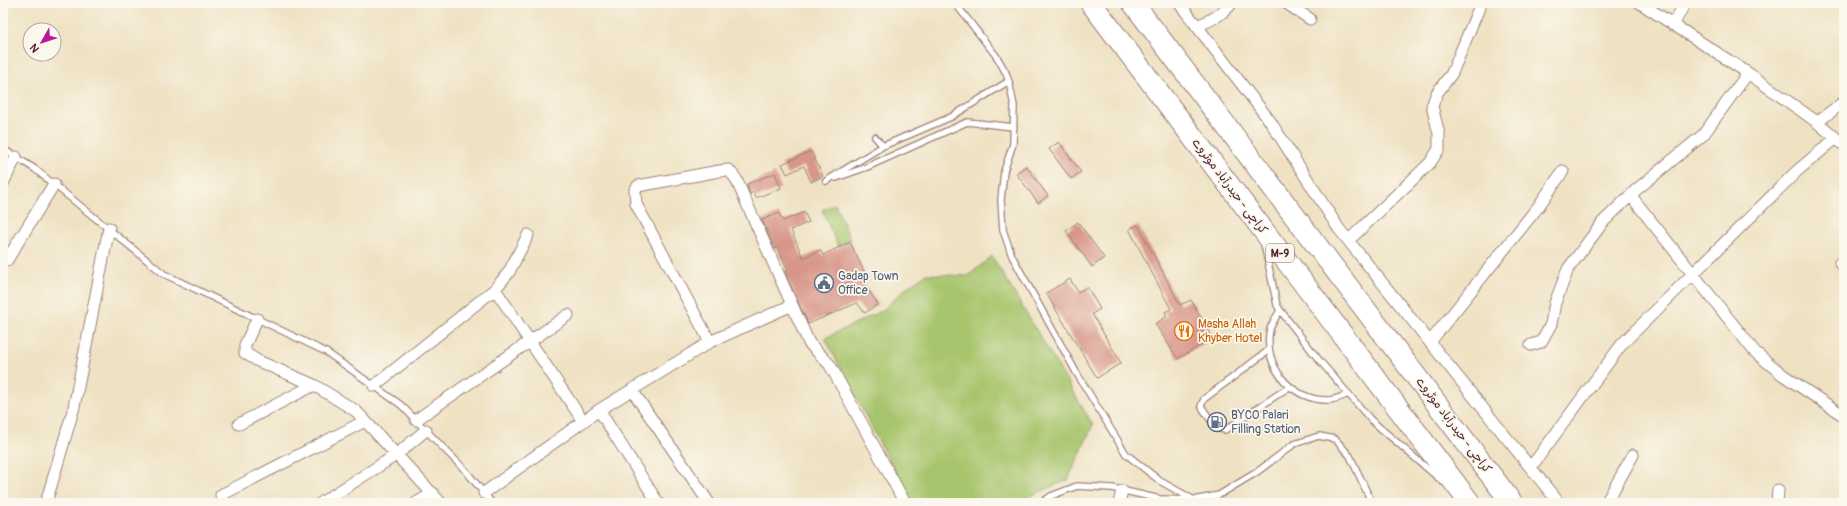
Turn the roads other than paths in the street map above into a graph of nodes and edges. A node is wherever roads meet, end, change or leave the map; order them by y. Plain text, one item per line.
1 (955, 3) edge
2 (1091, 3) edge
3 (1133, 3) edge
4 (1179, 3) edge
5 (1232, 3) edge
6 (1286, 3) edge
7 (1481, 3) edge
8 (1640, 3) edge
9 (1685, 3) edge
10 (1310, 19) dead end
11 (1673, 25) junction
12 (1197, 26) junction
13 (1748, 73) junction
14 (1009, 81) junction
15 (1844, 102) edge
16 (1817, 122) junction
17 (1014, 127) junction
18 (875, 137) dead end
19 (1839, 142) edge
20 (883, 146) junction
21 (3, 149) edge
22 (16, 157) junction
23 (1563, 170) dead end
24 (3, 183) edge
25 (54, 184) junction
26 (1631, 196) junction
27 (110, 228) junction
28 (1261, 228) junction
29 (528, 235) dead end
30 (1349, 240) junction
31 (7, 260) dead end
32 (1692, 274) junction
33 (495, 289) junction
34 (792, 305) junction
35 (1280, 310) junction
36 (568, 315) dead end
37 (257, 319) junction
38 (530, 342) junction
39 (710, 342) junction
40 (1430, 342) junction
41 (1531, 345) dead end
42 (1269, 350) junction
43 (314, 385) junction
44 (374, 386) junction
45 (1289, 387) junction
46 (632, 390) junction
47 (1350, 394) junction
48 (599, 410) junction
49 (1844, 416) edge
50 (416, 420) junction
51 (365, 421) junction
52 (583, 421) junction
53 (239, 424) dead end
54 (426, 430) junction
55 (396, 455) junction
56 (1633, 455) dead end
57 (1531, 467) junction
58 (1778, 490) dead end
59 (1122, 491) junction
60 (433, 493) junction
61 (484, 493) junction
62 (222, 495) dead end
63 (1194, 500) junction
64 (325, 502) edge
65 (46, 503) edge
66 (416, 503) edge
67 (441, 503) edge
68 (492, 503) edge
69 (658, 503) edge
70 (709, 503) edge
71 (906, 503) edge
72 (1042, 503) edge
73 (1119, 503) edge
74 (1372, 503) edge
75 (1469, 503) edge
76 (1512, 503) edge
77 (1559, 503) edge
78 (1606, 503) edge
79 (1777, 503) edge

1 - 14 lane
2 - 28 highway, کراچی - حیدرآباد موٹروے / M-9
3 - 76 highway, کراچی - حیدرآباد موٹروے / M-9
4 - 12 street
5 - 12 street
6 - 10 street
7 - 30 street
8 - 11 street
9 - 11 street
11 - 13 street
12 - 30 street
13 - 16 street
13 - 26 street
14 - 17 lane
14 - 20 lane
15 - 16 street
16 - 19 street
17 - 20 lane
17 - 63 lane
18 - 20 lane
19 - 32 street
21 - 22 lane
22 - 24 street
22 - 25 lane
23 - 40 street
25 - 27 lane
25 - 31 street
26 - 32 street
26 - 41 street
27 - 37 lane
27 - 65 street
28 - 35 lane
28 - 75 highway, کراچی - حیدرآباد موٹروے / M-9
29 - 33 street
30 - 40 street
32 - 49 street
32 - 57 street
33 - 38 street
33 - 44 street
34 - 39 street
34 - 39 street
34 - 71 street
35 - 42 lane
35 - 47 lane
36 - 38 street
37 - 43 street
37 - 44 lane
38 - 50 street
38 - 52 street
39 - 46 street
40 - 57 street
42 - 45 lane
42 - 45 lane
43 - 51 street
43 - 53 street
44 - 50 lane
45 - 47 lane
46 - 48 street
46 - 70 street
47 - 75 lane
48 - 52 street
48 - 69 street
50 - 54 lane
51 - 55 street
51 - 62 street
52 - 61 street
54 - 55 street
54 - 61 lane
55 - 60 street
55 - 64 street
56 - 78 street
57 - 77 street
58 - 79 street
59 - 63 lane
59 - 72 lane
59 - 73 street
60 - 66 street
60 - 67 street
61 - 68 lane
63 - 74 lane

